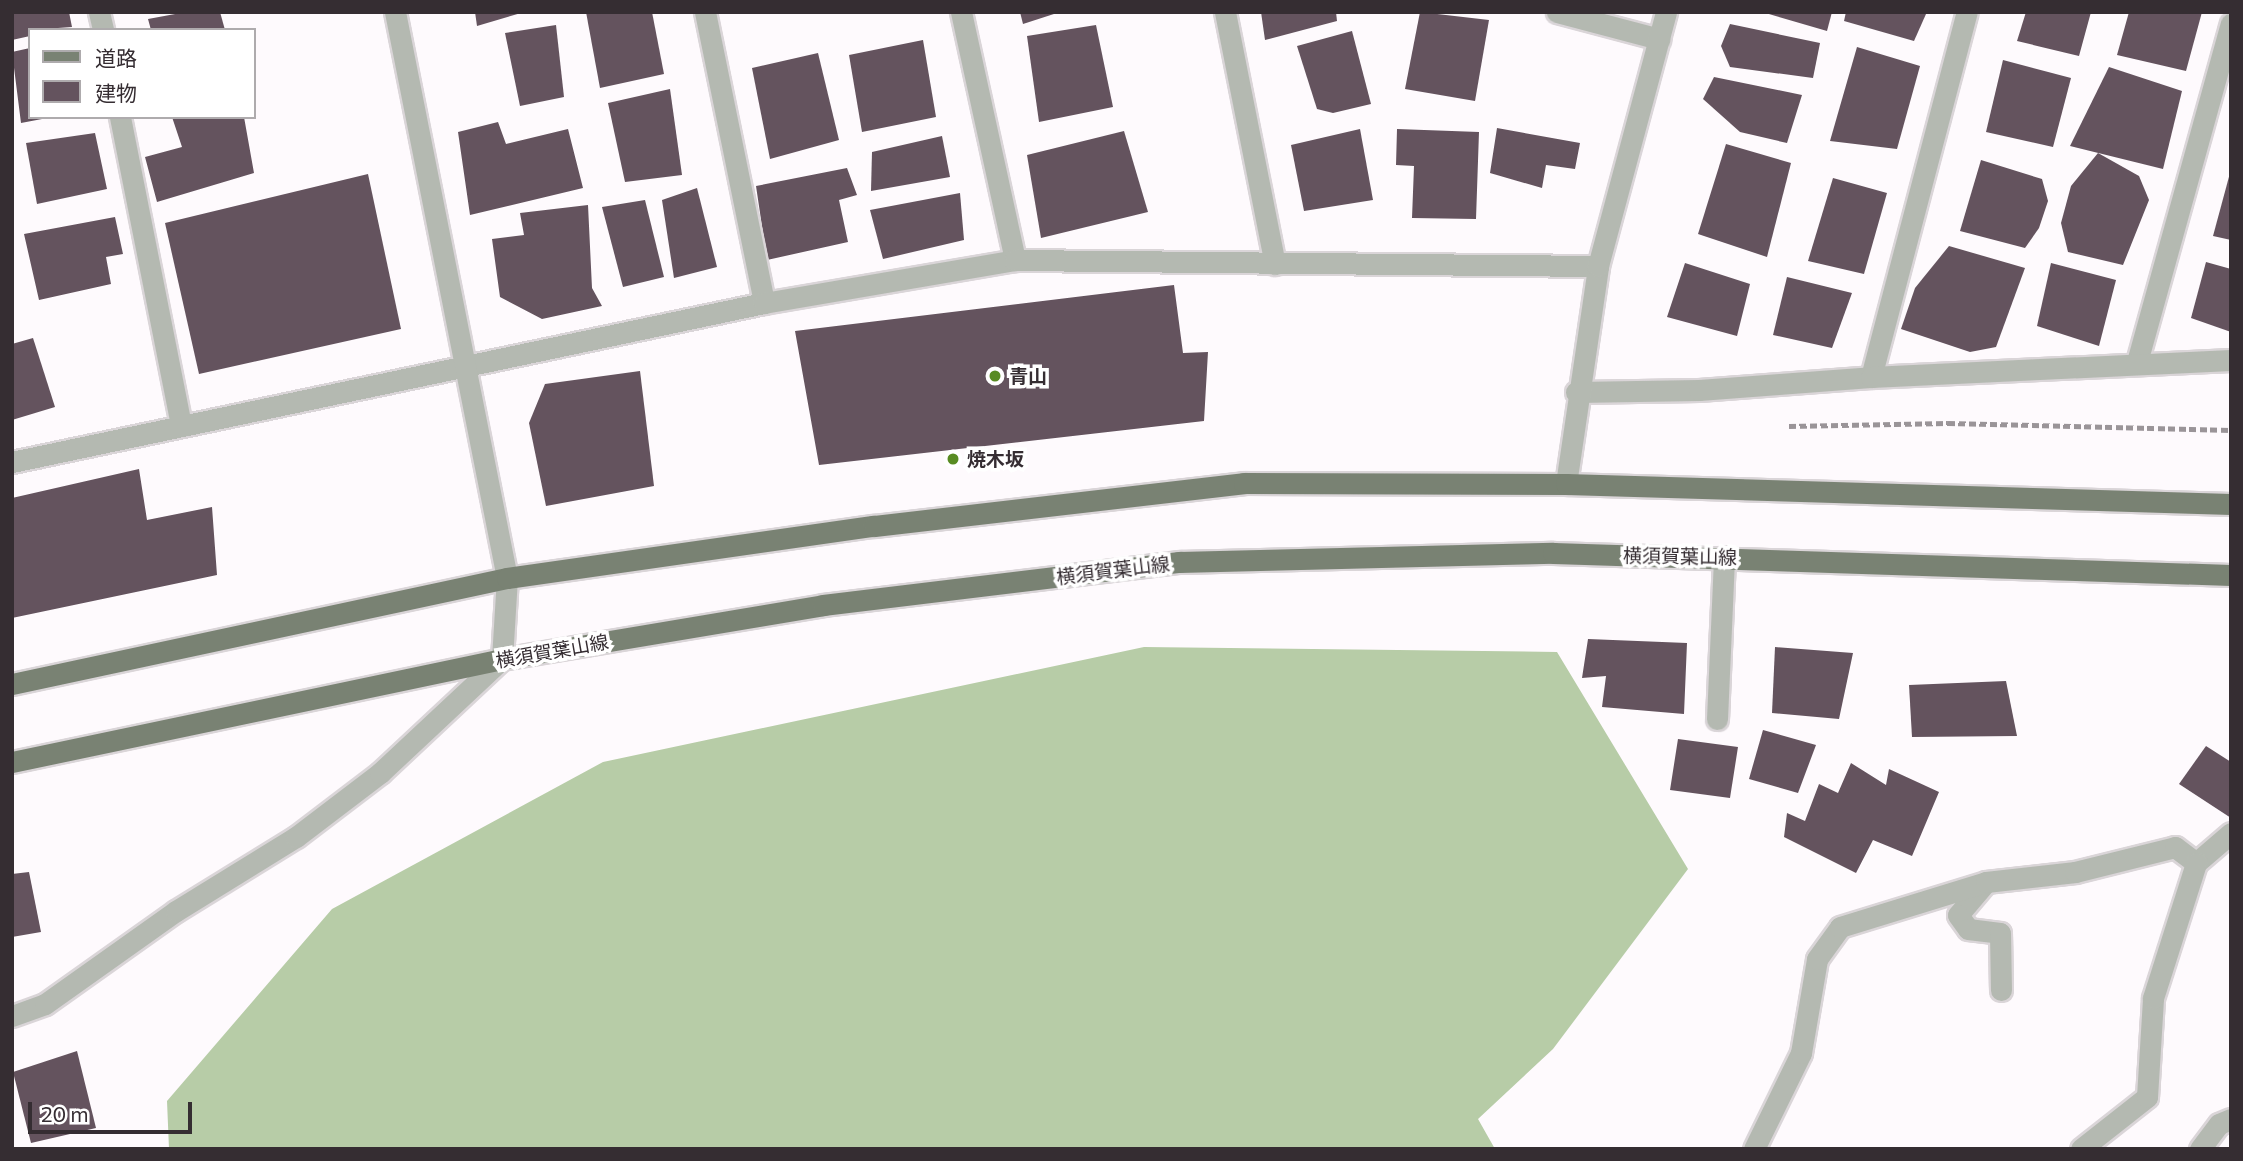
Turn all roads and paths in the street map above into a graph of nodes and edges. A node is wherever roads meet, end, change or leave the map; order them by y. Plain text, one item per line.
1 (395, 12) edge
2 (705, 12) edge
3 (961, 12) edge
4 (1225, 12) edge
5 (1557, 12) edge
6 (1666, 12) edge
7 (1967, 12) edge
8 (2231, 24) edge
9 (1659, 38) junction
10 (120, 119) edge
11 (1015, 260) junction
12 (1275, 264) junction
13 (1598, 266) junction
14 (764, 303) junction
15 (2231, 360) edge
16 (2137, 362) junction
17 (466, 366) junction
18 (1871, 376) junction
19 (1576, 392) junction
20 (181, 426) junction
21 (1785, 426) dead end
22 (2231, 430) edge
23 (12, 462) edge
24 (1566, 484) junction
25 (2231, 504) edge
26 (1724, 557) junction
27 (2231, 575) edge
28 (507, 578) junction
29 (502, 659) junction
30 (12, 684) edge
31 (1717, 719) dead end
32 (12, 762) edge
33 (2231, 833) edge
34 (2196, 863) junction
35 (1986, 882) junction
36 (2001, 990) dead end
37 (12, 1016) edge
38 (2231, 1119) edge
39 (1754, 1149) edge
40 (2081, 1149) edge
41 (2200, 1149) edge

1 - 17 street
2 - 14 street
3 - 11 street
4 - 12 street
5 - 9 street
6 - 9 street
7 - 18 street
8 - 16 street
9 - 13 street
10 - 20 street
11 - 12 street
11 - 14 street
12 - 13 street
13 - 19 street
14 - 17 street
15 - 16 street
16 - 18 street
17 - 20 street
17 - 28 street
18 - 19 street
19 - 24 street
20 - 23 street
21 - 22 path
24 - 25 main road
24 - 28 main road
26 - 27 main road, 横須賀葉山線
26 - 29 main road, 横須賀葉山線
26 - 31 street
28 - 29 street
28 - 30 main road
29 - 32 main road, 横須賀葉山線
29 - 37 street
33 - 34 street
34 - 35 street
34 - 40 street
35 - 36 street
35 - 39 street
38 - 41 street

